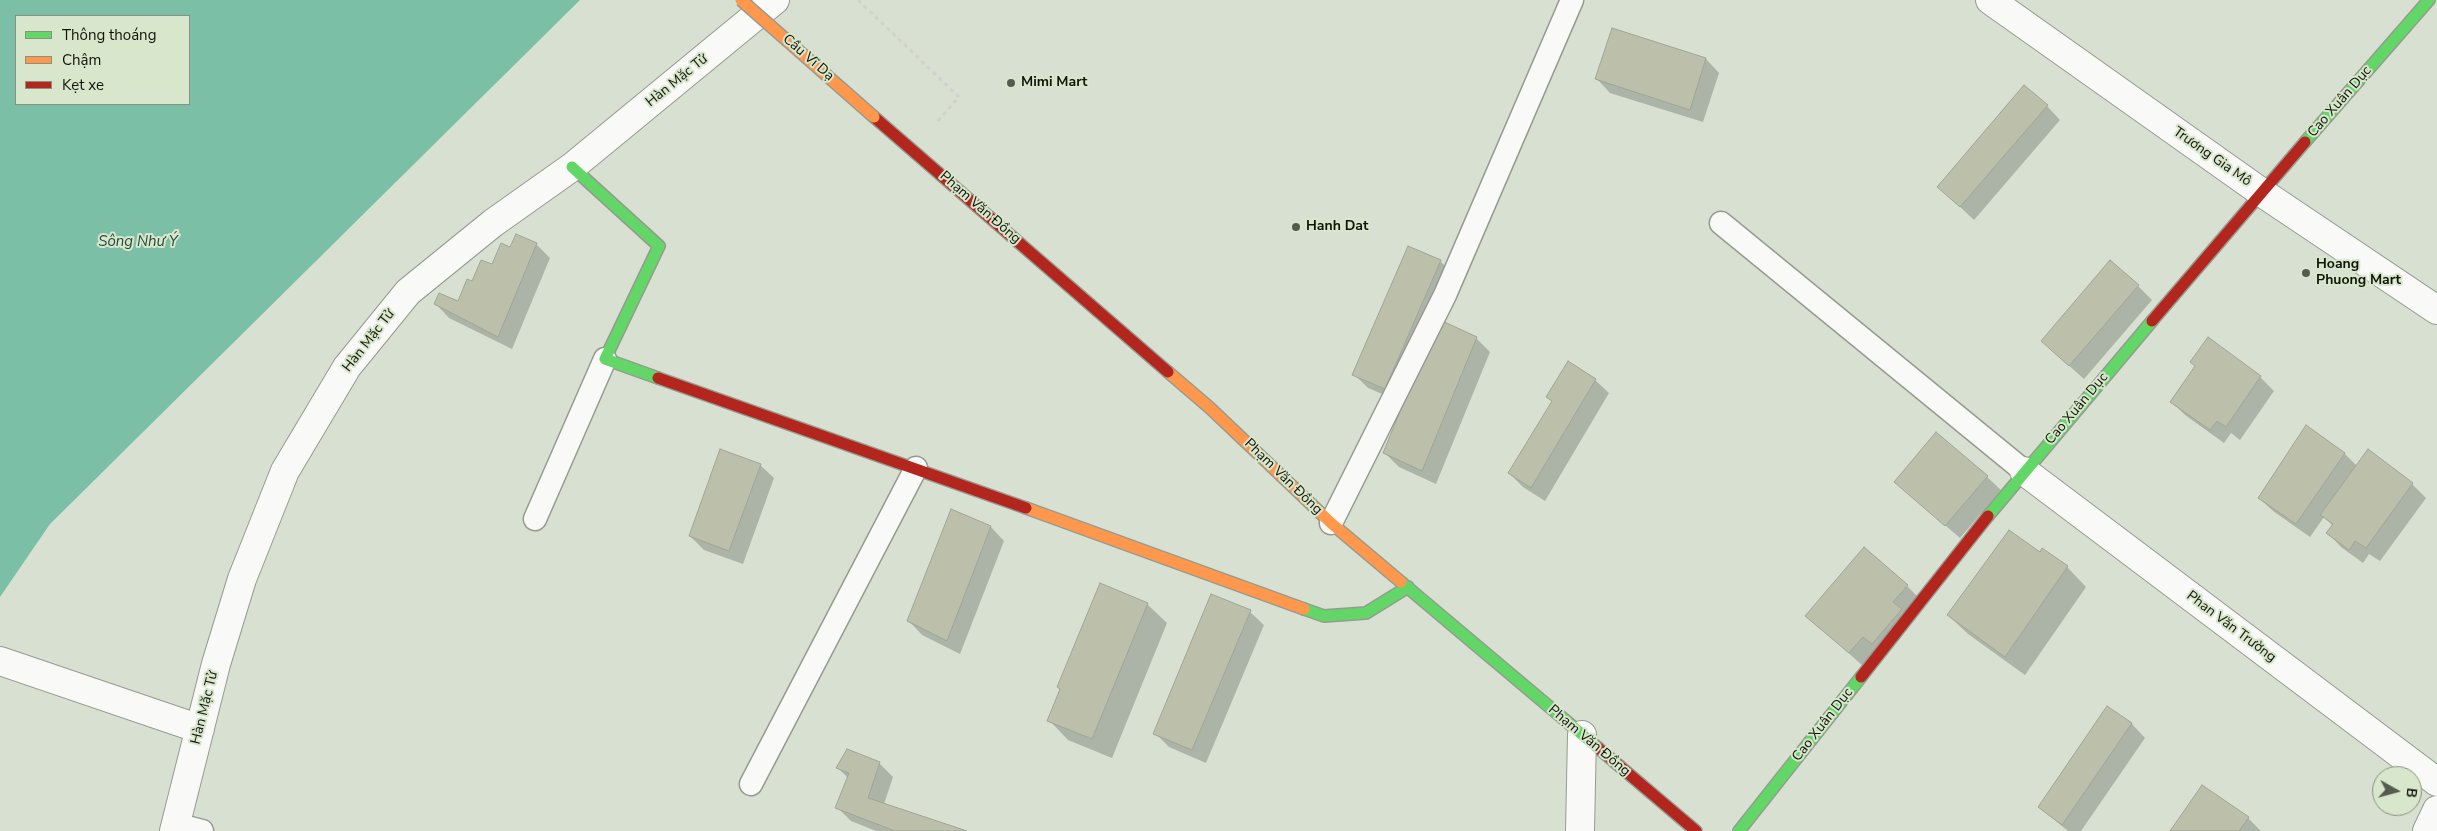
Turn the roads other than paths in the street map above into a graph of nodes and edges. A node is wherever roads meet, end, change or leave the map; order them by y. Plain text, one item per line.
1 (741, 0) edge
2 (775, 0) edge
3 (1572, 0) edge
4 (1990, 0) edge
5 (2429, 0) edge
6 (874, 117) joint
7 (572, 167) junction
8 (2262, 192) junction
9 (1721, 223) dead end
10 (2437, 310) edge
11 (605, 359) junction
12 (916, 468) junction
13 (2024, 471) junction
14 (535, 519) dead end
15 (1331, 523) junction
16 (1408, 587) junction
17 (0, 661) edge
18 (200, 729) junction
19 (1582, 735) junction
20 (2437, 782) edge
21 (750, 784) dead end
22 (2437, 810) edge
23 (175, 828) edge
24 (202, 831) edge
25 (1580, 831) edge
26 (1696, 831) edge
27 (1739, 831) edge
28 (2427, 831) edge

1 - 6 main road, Cầu Vĩ Dạ, bridge
2 - 7 street, Hàn Mặc Tử
3 - 15 lane
4 - 8 street, Trương Gia Mô
5 - 8 main road, Cao Xuân Dục
6 - 15 main road, Phạm Văn Đồng
7 - 11 main road
7 - 18 street, Hàn Mặc Tử
8 - 10 street, Trương Gia Mô
8 - 13 main road, Cao Xuân Dục
9 - 13 lane
11 - 12 main road
11 - 14 lane
12 - 16 main road
12 - 21 lane
13 - 20 street, Phan Văn Trường
13 - 27 main road, Cao Xuân Dục
15 - 16 main road, Phạm Văn Đồng
16 - 19 main road, Phạm Văn Đồng
17 - 18 street
18 - 23 street, Hàn Mặc Tử
19 - 25 street
19 - 26 main road, Phạm Văn Đồng
22 - 28 street
23 - 24 lane

